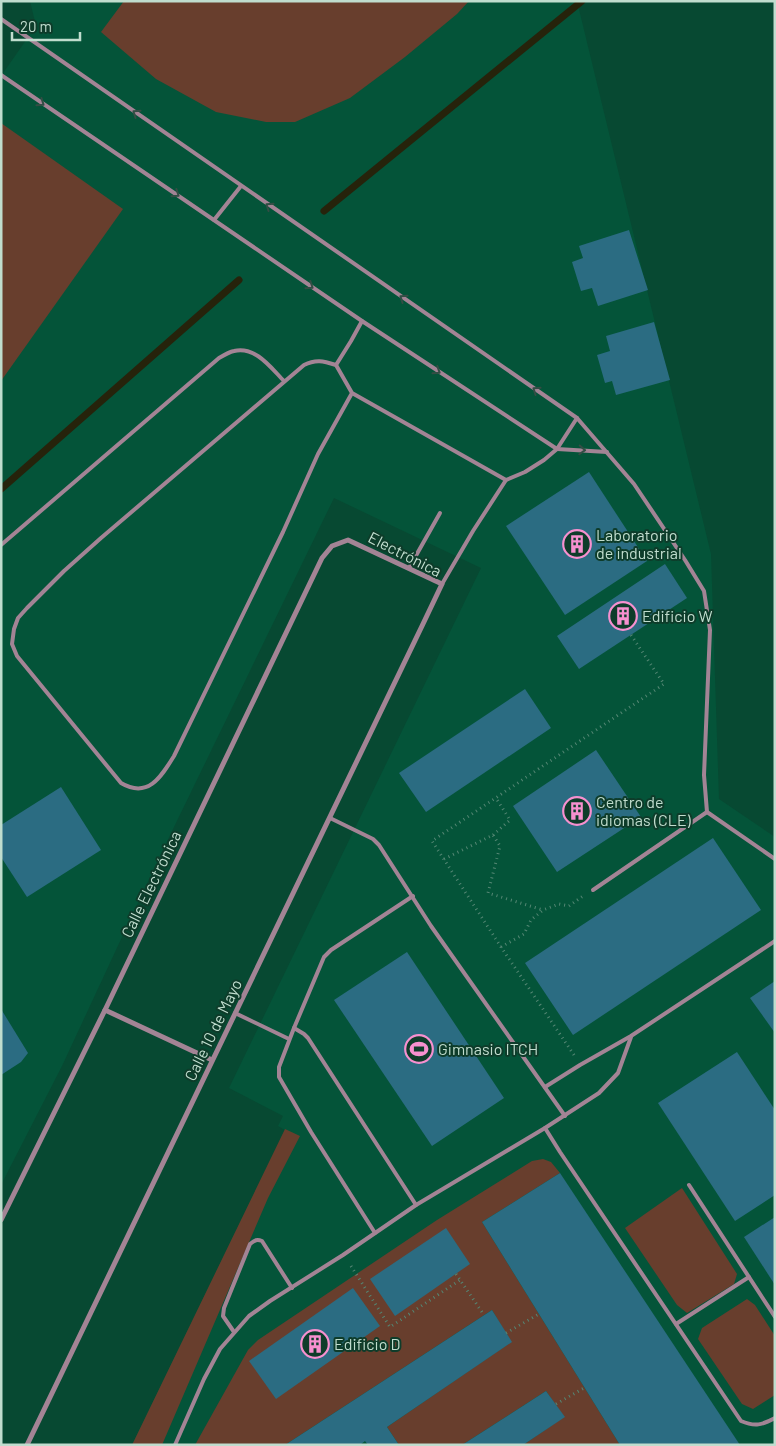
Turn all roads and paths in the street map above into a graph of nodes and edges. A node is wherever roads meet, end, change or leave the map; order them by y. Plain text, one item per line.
1 (1, 19) edge
2 (1, 75) edge
3 (241, 186) junction
4 (214, 220) junction
5 (362, 321) junction
6 (336, 364) junction
7 (284, 381) junction
8 (352, 393) junction
9 (576, 418) junction
10 (557, 449) junction
11 (607, 452) junction
12 (506, 480) junction
13 (440, 513) dead end
14 (1, 545) edge
15 (322, 558) joint
16 (409, 568) junction
17 (442, 584) junction
18 (422, 626) joint
19 (631, 635) dead end
20 (496, 798) junction
21 (707, 812) junction
22 (330, 818) junction
23 (493, 835) junction
24 (444, 859) junction
25 (775, 860) edge
26 (594, 890) joint
27 (413, 896) junction
28 (543, 910) junction
29 (775, 941) edge
30 (501, 947) junction
31 (105, 1010) junction
32 (235, 1013) junction
33 (294, 1028) junction
34 (631, 1036) junction
35 (289, 1039) junction
36 (212, 1060) junction
37 (580, 1065) junction
38 (546, 1087) junction
39 (565, 1116) junction
40 (545, 1128) junction
41 (690, 1185) dead end
42 (416, 1205) junction
43 (4, 1208) edge
44 (1, 1220) edge
45 (376, 1234) junction
46 (343, 1255) junction
47 (456, 1274) dead end
48 (749, 1277) junction
49 (460, 1280) junction
50 (292, 1288) junction
51 (539, 1314) dead end
52 (484, 1315) dead end
53 (775, 1317) edge
54 (676, 1324) junction
55 (234, 1332) junction
56 (506, 1333) dead end
57 (584, 1388) dead end
58 (556, 1404) dead end
59 (775, 1418) edge
60 (27, 1445) edge
61 (175, 1445) edge

3 -> 1 lane
2 -> 4 lane
3 - 4 lane
9 -> 3 lane
4 -> 5 lane
5 - 6 lane
5 -> 10 lane
6 - 7 lane
6 - 8 lane
7 - 8 lane
7 - 14 lane
8 - 12 lane
9 - 10 lane
9 - 11 lane
10 -> 11 lane
10 - 12 lane
11 - 21 lane
12 - 17 lane
13 - 16 lane
15 - 16 street, Electrónica
15 - 31 street, Calle Electrónica
16 - 17 street, Electrónica
17 - 18 street, Electrónica
18 - 22 street, Calle 10 de Mayo
19 - 20 path
20 - 23 path
20 - 24 path
21 - 25 lane
21 - 26 lane
22 - 27 lane
22 - 32 street, Calle 10 de Mayo
23 - 24 path
23 - 28 path
24 - 30 path
26 - 28 path
27 - 33 lane
27 - 38 lane
28 - 30 path
29 - 34 lane
30 - 37 path
31 - 36 street
31 - 43 street, Calle Electrónica
32 - 35 lane
32 - 36 street, Calle 10 de Mayo
33 - 35 lane
33 - 42 lane
34 - 37 lane
34 - 39 lane
35 - 45 lane
36 - 60 street, Calle 10 de Mayo
37 - 38 lane
38 - 39 lane
39 - 40 lane
40 - 42 lane
40 - 54 lane
41 - 48 lane
42 - 45 lane
43 - 44 street, Calle Electrónica
45 - 46 lane
46 - 49 path
46 - 50 lane
47 - 49 path
48 - 53 lane
48 - 54 lane
49 - 52 path
50 - 55 lane
50 - 55 lane
51 - 56 path
54 - 59 lane
55 - 61 lane
57 - 58 path

